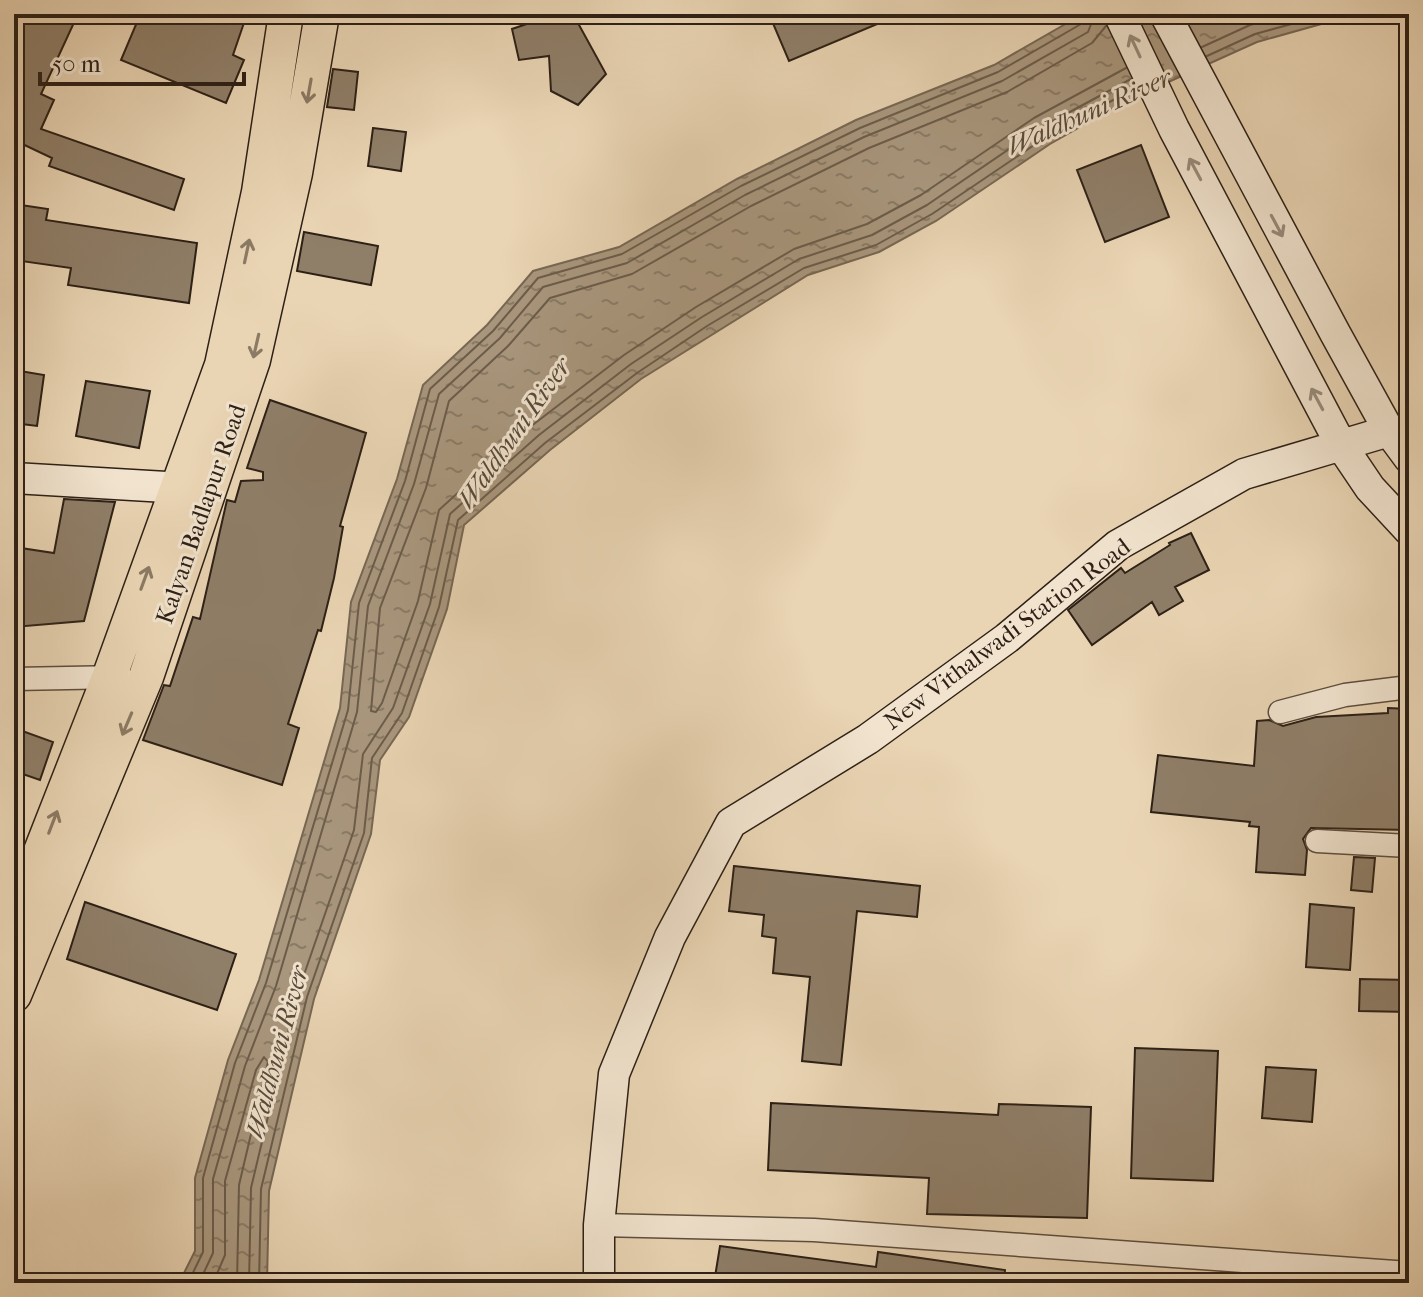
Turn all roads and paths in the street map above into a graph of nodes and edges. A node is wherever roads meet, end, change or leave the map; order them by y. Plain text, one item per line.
1 (286, 14) edge
2 (322, 14) edge
3 (1119, 14) edge
4 (1165, 14) edge
5 (1389, 431) junction
6 (1341, 445) junction
7 (1409, 458) edge
8 (14, 478) edge
9 (194, 488) junction
10 (1409, 530) edge
11 (146, 677) junction
12 (109, 678) junction
13 (14, 679) edge
14 (1409, 687) edge
15 (1280, 712) dead end
16 (1317, 841) dead end
17 (1409, 846) edge
18 (14, 920) edge
19 (14, 995) edge
20 (599, 1225) junction
21 (1409, 1273) edge
22 (599, 1283) edge

9 -> 1 main road, Kalyan Badlapur Road
2 -> 9 main road, Kalyan Badlapur Road
6 -> 3 street
4 -> 5 street
5 - 6 street, New Vithalwadi Station Road
5 - 7 street
6 - 10 street
6 - 20 street, New Vithalwadi Station Road
8 - 9 street
9 - 11 main road, Kalyan Badlapur Road
12 -> 9 main road, Kalyan Badlapur Road
11 - 12 street
11 -> 19 main road, Kalyan Badlapur Road
12 - 13 street
18 -> 12 main road, Kalyan Badlapur Road
14 - 15 street
16 - 17 street
20 - 21 street
20 - 22 street, New Vithalwadi Station Road

